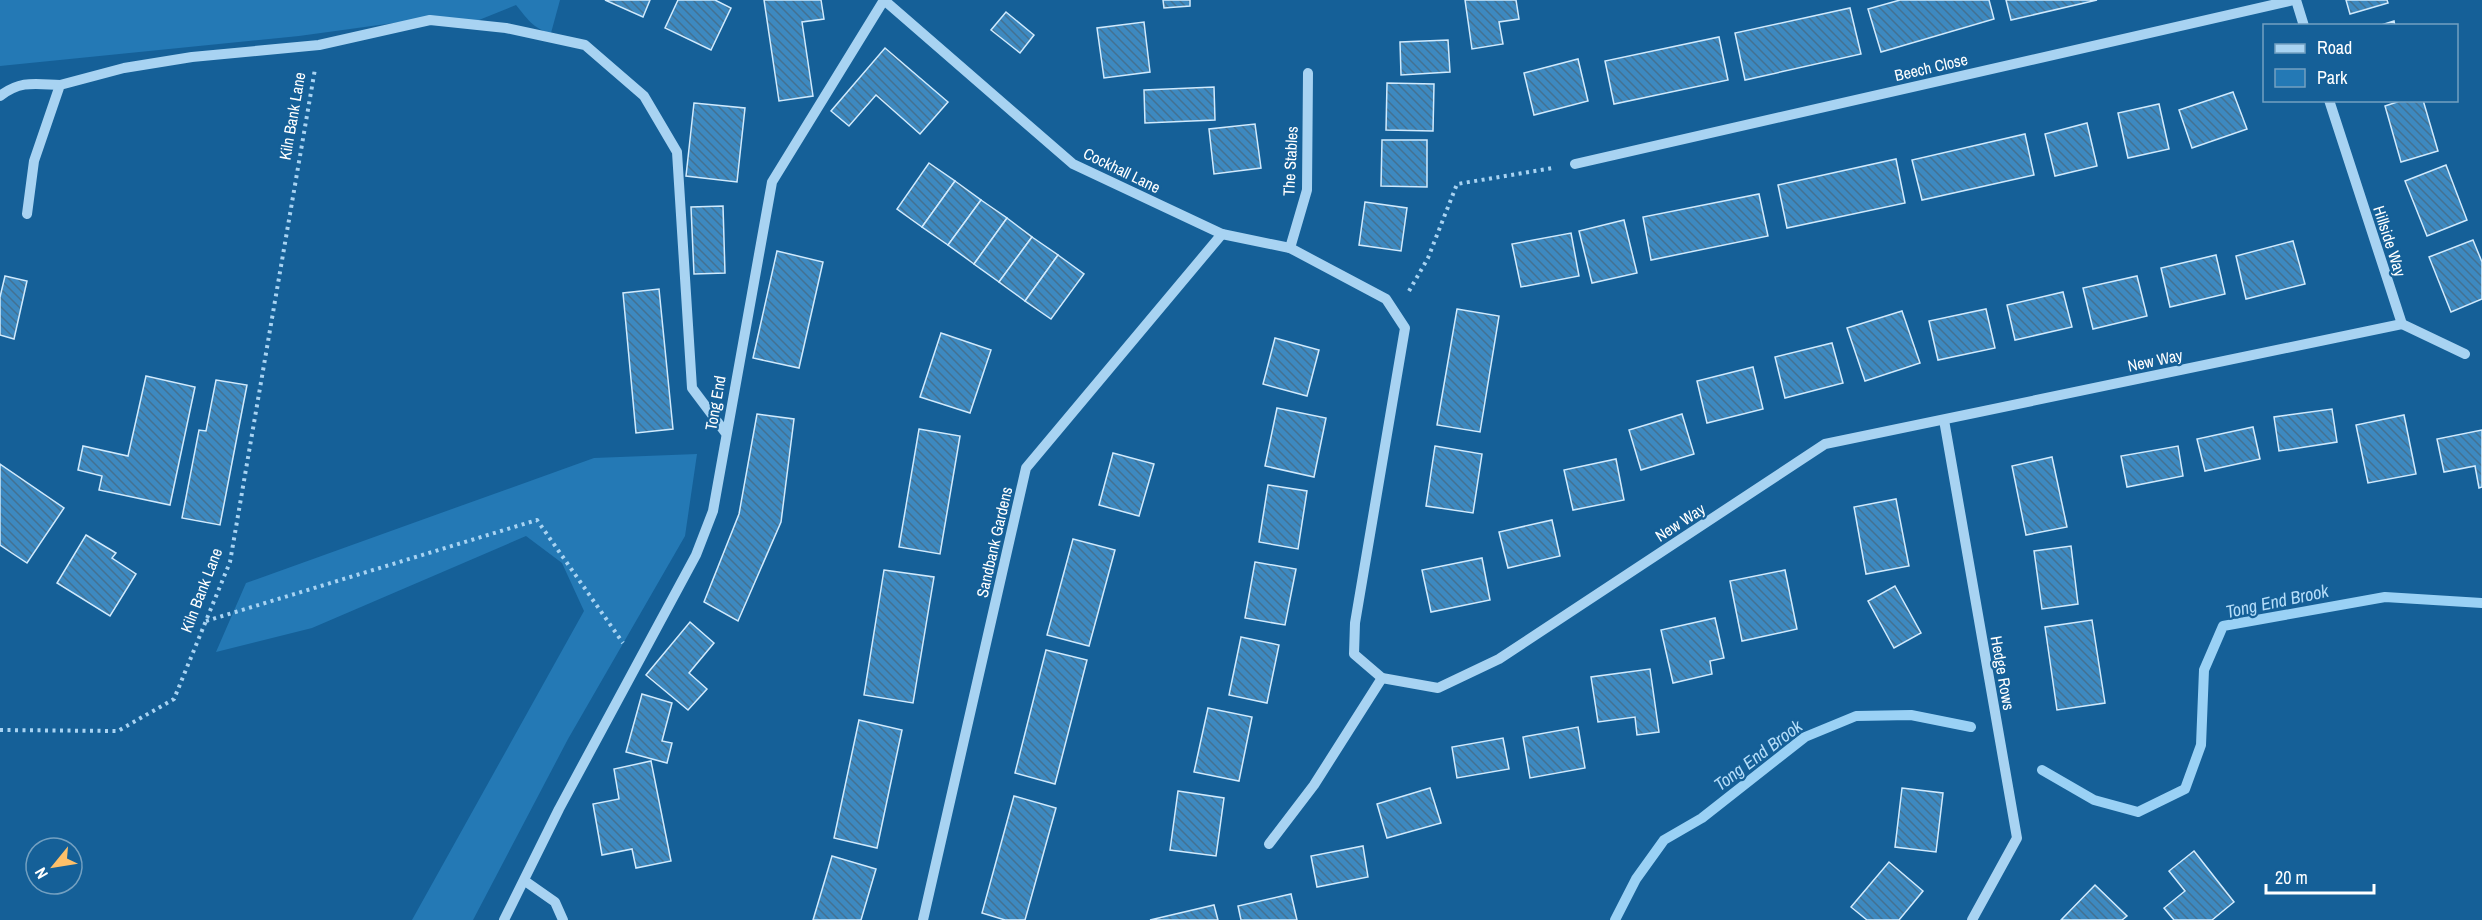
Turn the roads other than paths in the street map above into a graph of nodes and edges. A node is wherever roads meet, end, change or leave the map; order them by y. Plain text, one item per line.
1 (885, 0) edge
2 (2295, 0) edge
3 (2303, 24) edge
4 (1308, 73) dead end
5 (60, 85) junction
6 (0, 96) edge
7 (2329, 102) edge
8 (1575, 164) road end
9 (27, 214) dead end
10 (1222, 234) junction
11 (1290, 248) junction
12 (2402, 324) junction
13 (2465, 354) dead end
14 (1944, 420) junction
15 (725, 432) junction
16 (1382, 678) junction
17 (1269, 844) dead end
18 (525, 881) junction
19 (504, 920) edge
20 (564, 920) edge
21 (923, 920) edge
22 (1972, 920) edge

1 - 10 street, Cockhall Lane
1 - 15 street, Tong End
2 - 3 street
2 - 8 street, Beech Close
4 - 11 street, The Stables
5 - 6 street
5 - 9 street
5 - 15 street
7 - 12 street, Hillside Way
10 - 11 street, Cockhall Lane
10 - 21 street, Sandbank Gardens
11 - 16 street, Cockhall Lane
12 - 13 street
12 - 14 street, New Way
14 - 16 street, New Way
14 - 22 street, Hedge Rows
15 - 18 street, Tong End
16 - 17 street
18 - 19 street, Tong End
18 - 20 street

